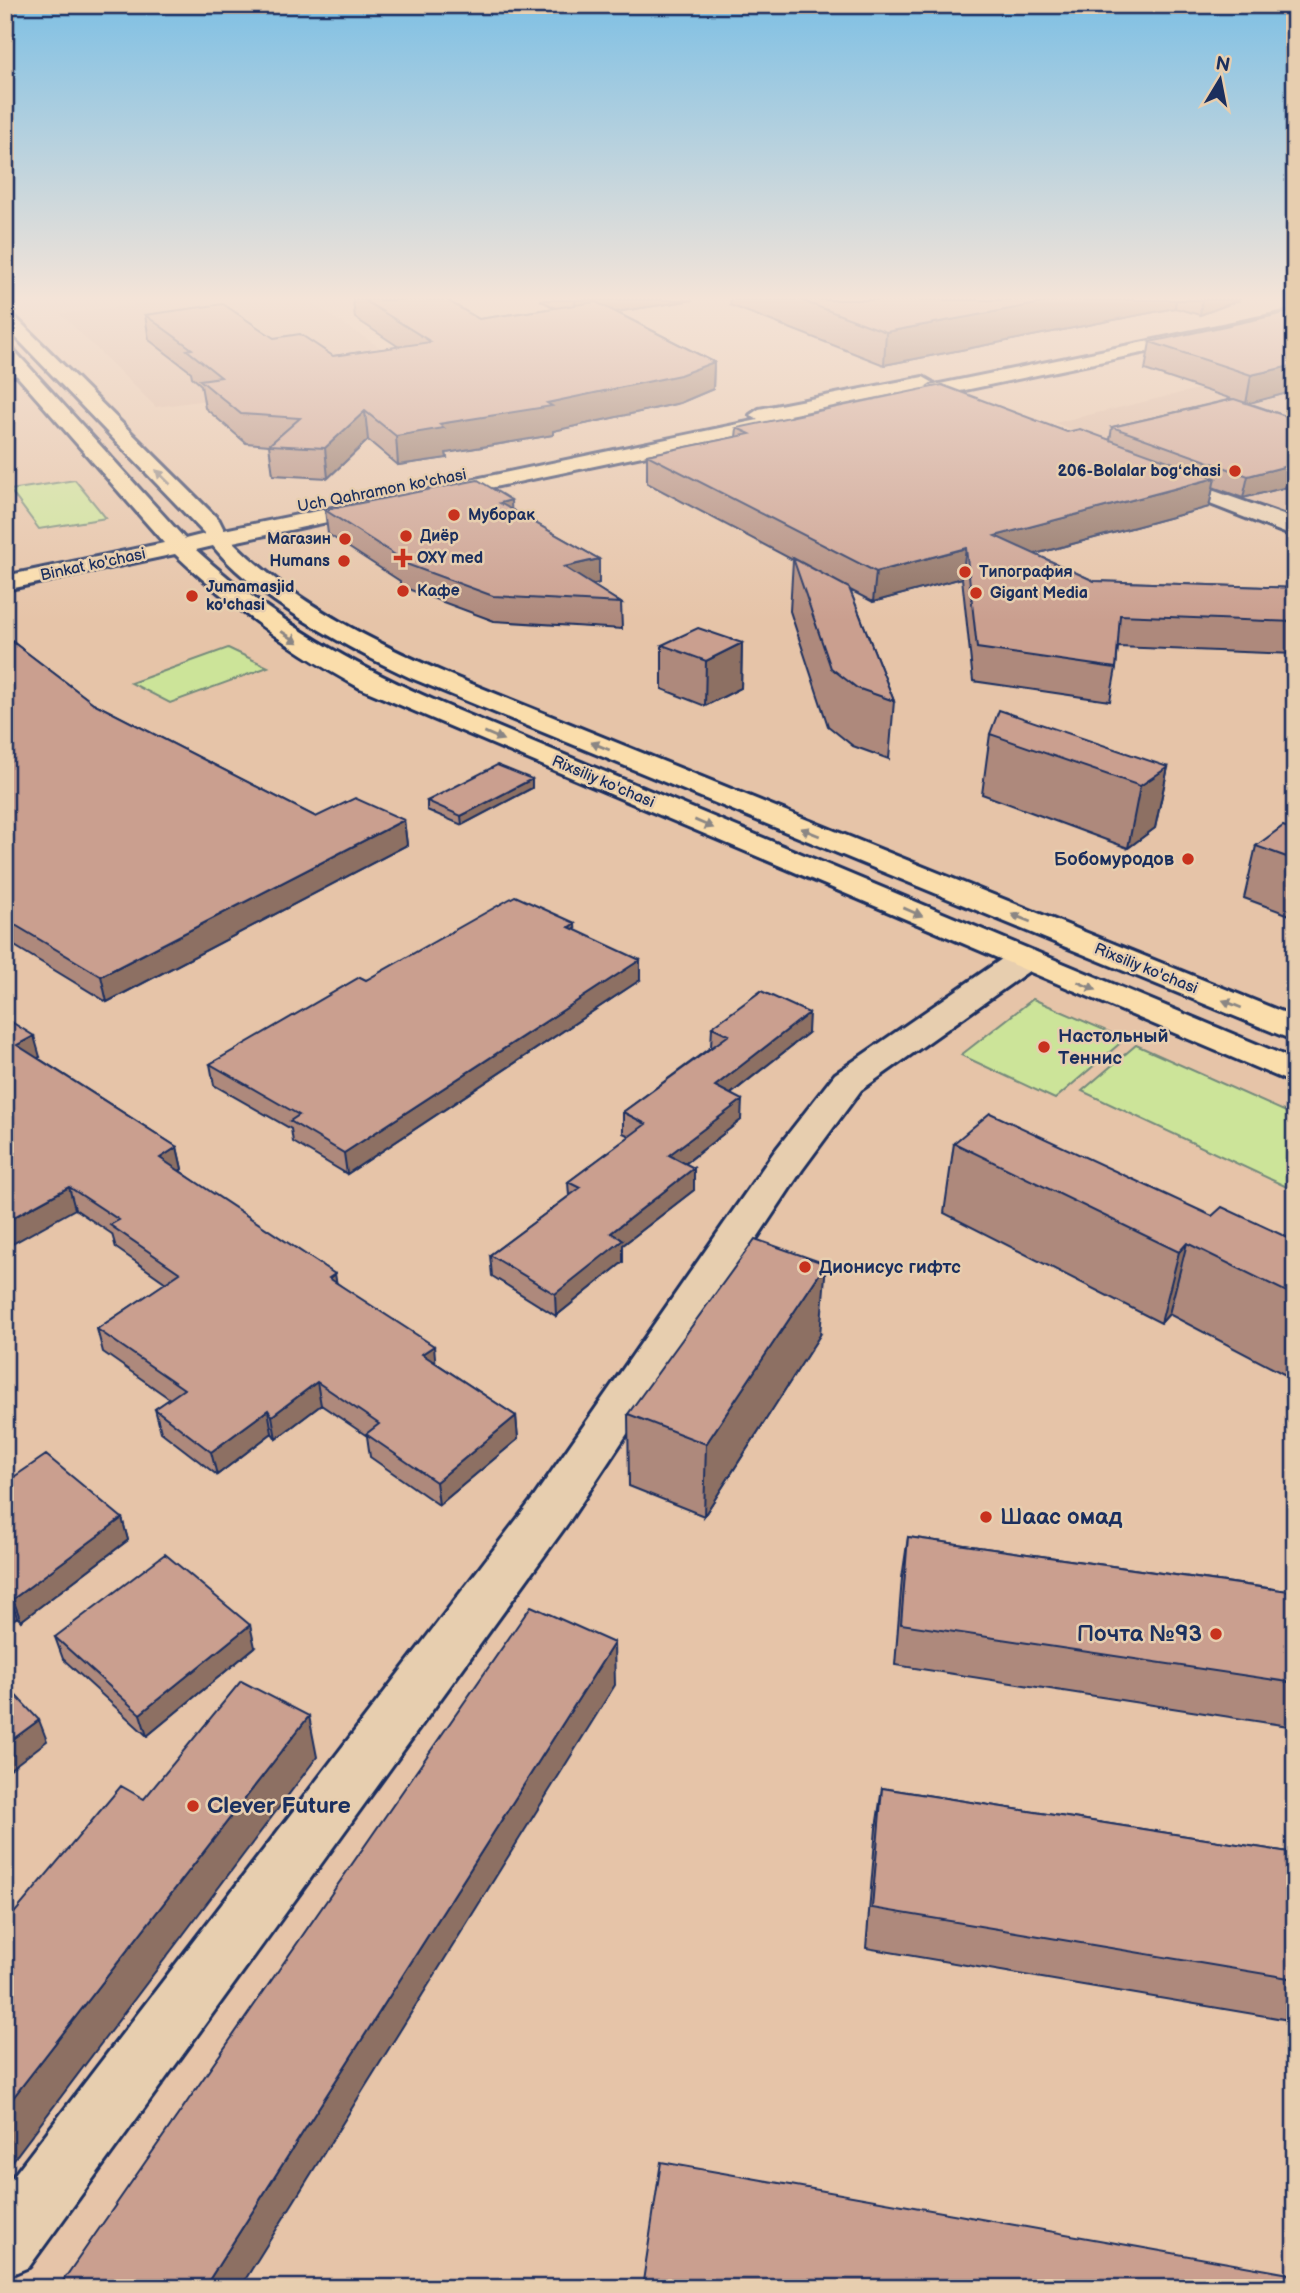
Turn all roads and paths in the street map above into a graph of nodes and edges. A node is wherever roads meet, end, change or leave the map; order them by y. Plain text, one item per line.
1 (50, 407) edge
2 (94, 407) edge
3 (823, 407) edge
4 (840, 407) edge
5 (733, 426) junction
6 (132, 446) junction
7 (95, 452) junction
8 (1147, 473) edge
9 (1295, 530) edge
10 (214, 532) junction
11 (180, 547) junction
12 (5, 583) edge
13 (437, 679) junction
14 (399, 695) junction
15 (1024, 959) junction
16 (1295, 1030) edge
17 (1295, 1073) edge
18 (5, 2244) edge

1 - 7 main road, Rixsiliy ko'chasi
2 - 6 main road, Rixsiliy ko'chasi
3 - 5 main road, Uch Qahramon ko'chasi
4 - 5 main road, Uch Qahramon ko'chasi
5 - 10 main road, Uch Qahramon ko'chasi
6 - 7 main road
10 -> 6 main road, Rixsiliy ko'chasi
7 - 11 main road, Rixsiliy ko'chasi
8 - 9 street
10 - 11 main road, Uch Qahramon ko'chasi
10 - 13 main road, Rixsiliy ko'chasi
11 - 12 main road, Binkat ko'chasi
11 -> 14 main road, Rixsiliy ko'chasi
13 - 14 main road
16 -> 13 main road, Rixsiliy ko'chasi
14 -> 15 main road, Rixsiliy ko'chasi
15 -> 17 main road, Rixsiliy ko'chasi
15 - 18 street

